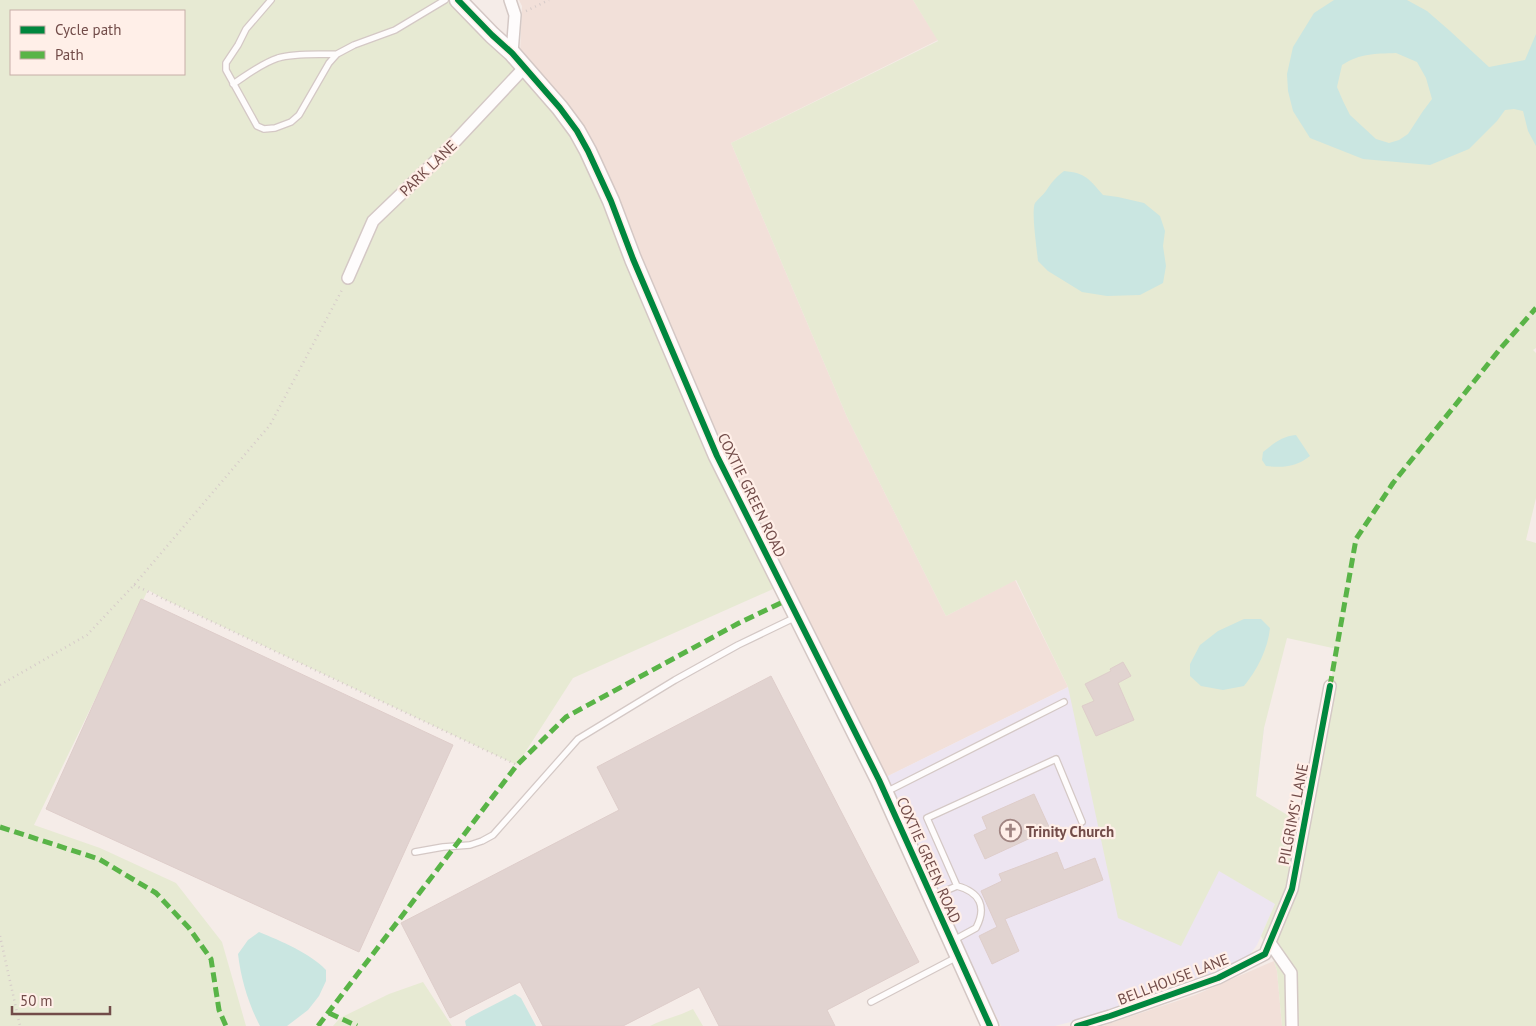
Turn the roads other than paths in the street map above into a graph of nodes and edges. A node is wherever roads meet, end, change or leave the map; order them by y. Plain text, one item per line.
1 (272, 0) edge
2 (445, 0) edge
3 (458, 0) edge
4 (510, 0) edge
5 (512, 53) junction
6 (337, 54) junction
7 (524, 68) junction
8 (233, 84) junction
9 (348, 278) road end
10 (798, 616) junction
11 (1330, 686) dead end
12 (1064, 702) dead end
13 (884, 793) junction
14 (1082, 822) dead end
15 (415, 852) dead end
16 (957, 886) junction
17 (931, 897) junction
18 (1270, 943) junction
19 (955, 949) junction
20 (871, 1002) dead end
21 (990, 1026) edge
22 (1077, 1026) edge
23 (1292, 1026) edge

1 - 8 lane
2 - 6 lane
3 - 5 street, COXTIE GREEN ROAD
4 - 5 street
5 - 7 street, COXTIE GREEN ROAD
6 - 8 lane
6 - 8 lane
7 - 9 street, PARK LANE
7 - 10 street, COXTIE GREEN ROAD
10 - 13 street, COXTIE GREEN ROAD
10 - 15 lane
11 - 18 street, PILGRIMS' LANE
12 - 13 lane
13 - 17 street, COXTIE GREEN ROAD
14 - 16 lane
16 - 17 lane
16 - 19 lane
17 - 19 street, COXTIE GREEN ROAD
18 - 22 street, BELLHOUSE LANE
18 - 23 street
19 - 20 lane
19 - 21 street, COXTIE GREEN ROAD

